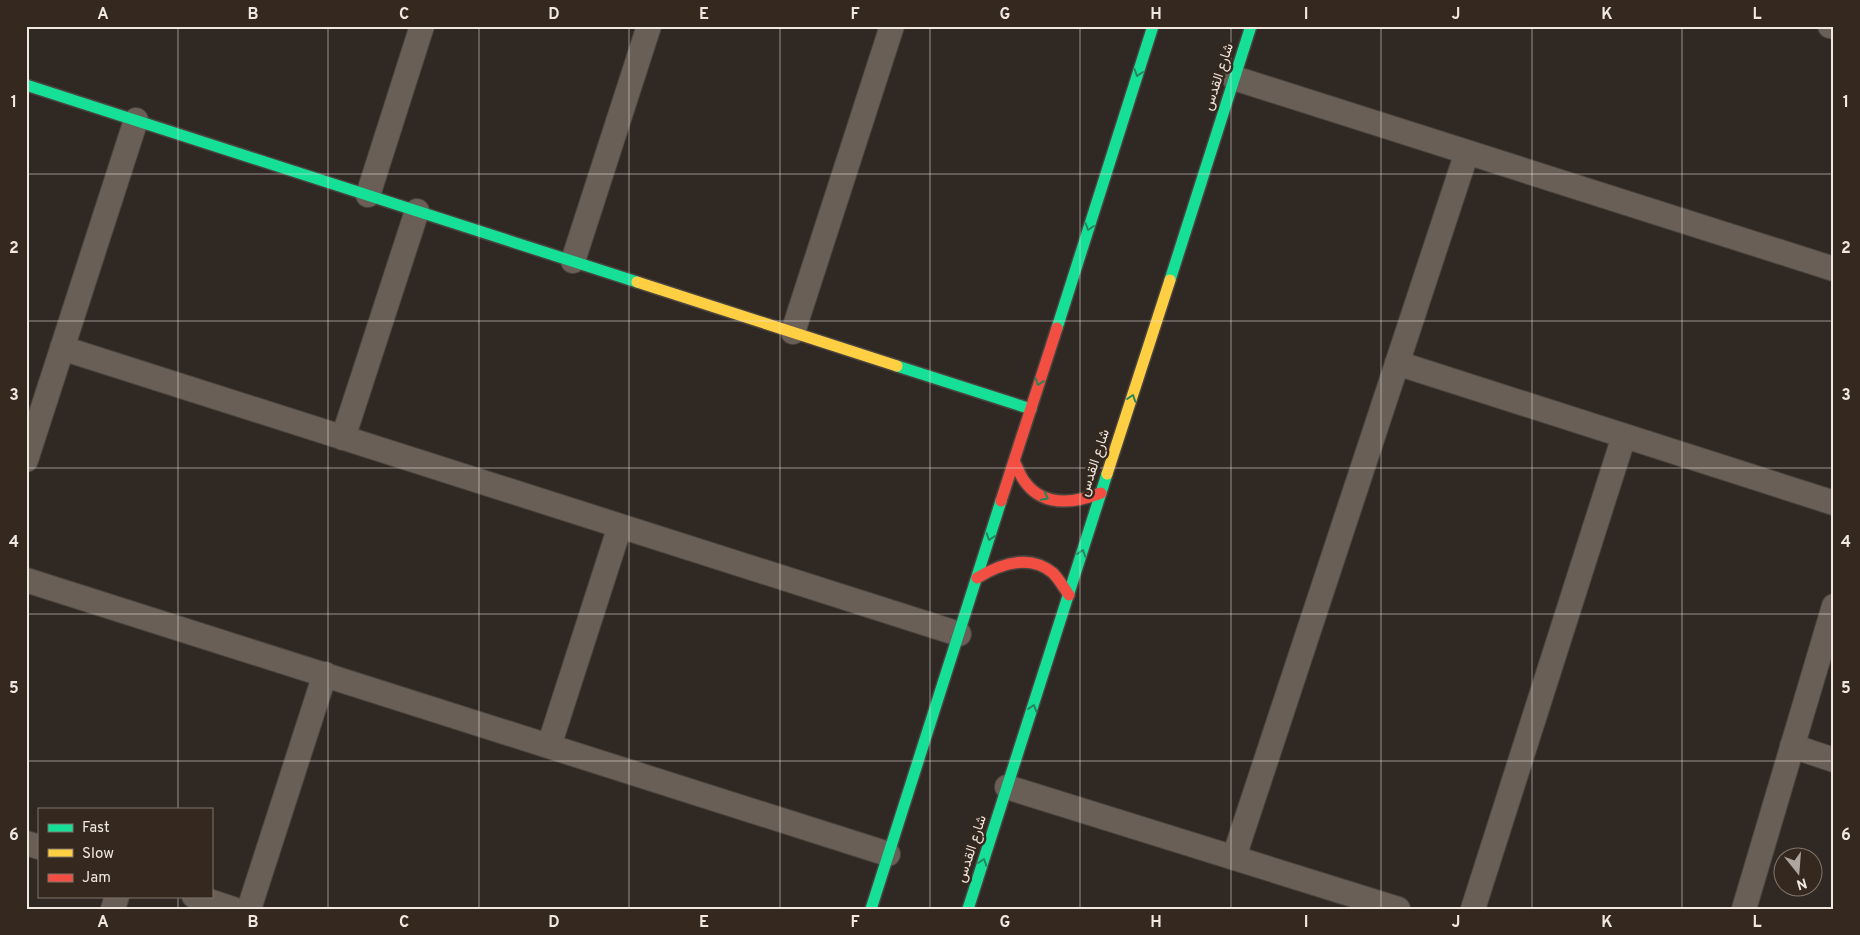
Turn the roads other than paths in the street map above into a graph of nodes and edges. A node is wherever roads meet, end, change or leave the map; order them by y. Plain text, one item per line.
1 (422, 26) edge
2 (649, 26) edge
3 (892, 26) edge
4 (1153, 26) edge
5 (1251, 26) edge
6 (1830, 26) edge
7 (1834, 28) edge
8 (1234, 78) junction
9 (26, 85) edge
10 (136, 120) junction
11 (1467, 152) junction
12 (368, 195) junction
13 (417, 211) junction
14 (573, 261) junction
15 (1834, 269) edge
16 (792, 332) junction
17 (62, 348) junction
18 (1397, 363) junction
19 (1031, 409) junction
20 (1624, 436) junction
21 (343, 438) junction
22 (26, 460) edge
23 (1014, 461) junction
24 (1101, 493) junction
25 (1834, 503) edge
26 (620, 526) junction
27 (977, 578) junction
28 (26, 580) edge
29 (1069, 595) junction
30 (1834, 606) edge
31 (959, 634) junction
32 (325, 674) junction
33 (549, 746) junction
34 (1792, 746) junction
35 (1834, 760) edge
36 (1008, 787) junction
37 (26, 843) edge
38 (38, 847) edge
39 (888, 854) junction
40 (1234, 857) junction
41 (200, 898) edge
42 (233, 909) edge
43 (249, 909) edge
44 (871, 909) edge
45 (968, 909) edge
46 (1398, 909) edge
47 (1473, 909) edge
48 (1744, 909) edge

1 - 12 street
2 - 14 street
3 - 16 street
4 -> 19 main road
5 - 8 main road, شارع القدس
6 - 7 street
8 - 11 street
24 -> 8 main road, شارع القدس
9 - 10 main road
10 - 12 main road
10 - 17 street
11 - 15 street
11 - 18 street
12 - 13 main road
13 - 14 main road
13 - 21 street
14 - 16 main road
16 - 19 main road
17 - 21 street
17 - 22 street
18 - 20 street
18 - 40 street
19 - 23 main road
20 - 25 street
20 - 47 street
21 - 26 street
23 -> 24 main road
23 -> 27 main road
29 -> 24 main road, شارع القدس
26 - 31 street
26 - 33 street
27 - 29 main road
27 - 31 main road
28 - 32 street
36 -> 29 main road, شارع القدس
30 - 34 street
31 - 39 main road
32 - 33 street
32 - 43 street
33 - 39 street
34 - 35 street
34 - 48 street
36 - 40 street
45 -> 36 main road, شارع القدس
37 - 38 street
39 - 44 main road
40 - 46 street
41 - 42 street

